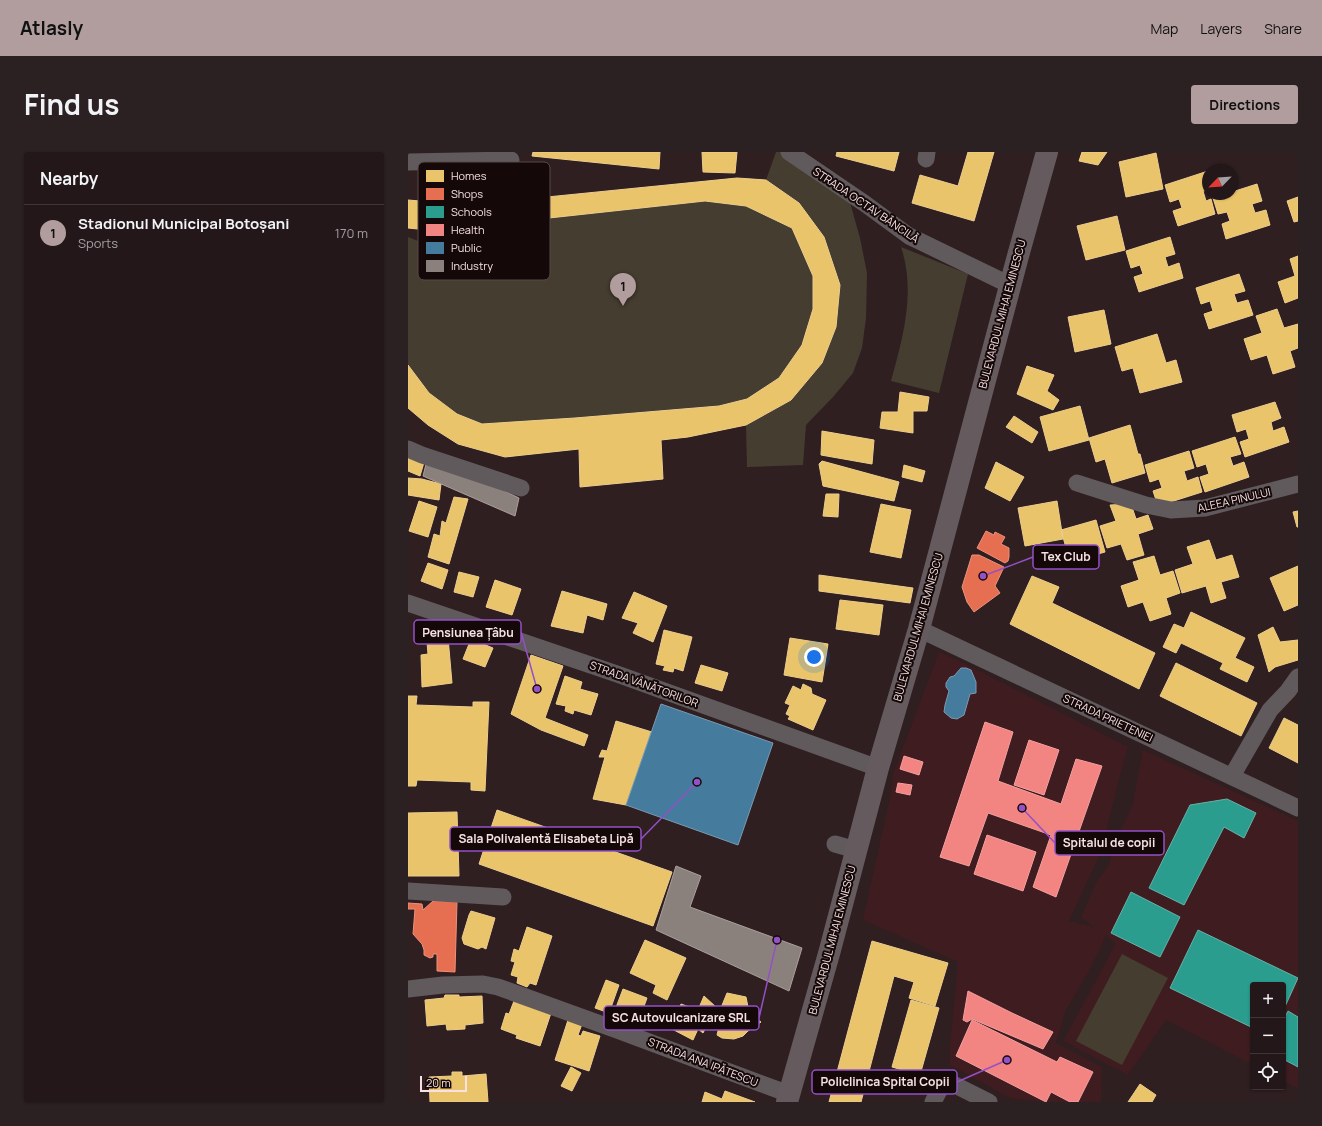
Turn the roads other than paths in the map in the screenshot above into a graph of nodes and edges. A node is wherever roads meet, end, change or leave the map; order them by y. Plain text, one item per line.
1 (789, 152) edge
2 (1047, 152) edge
3 (408, 162) edge
4 (418, 162) edge
5 (1010, 285) junction
6 (408, 449) edge
7 (1077, 483) dead end
8 (1298, 484) edge
9 (521, 488) dead end
10 (408, 603) edge
11 (919, 629) junction
12 (1298, 677) edge
13 (878, 768) junction
14 (1232, 776) junction
15 (1298, 808) edge
16 (835, 844) dead end
17 (856, 850) junction
18 (408, 891) edge
19 (502, 897) dead end
20 (408, 990) edge
21 (788, 1098) edge
22 (933, 1102) edge
23 (989, 1102) edge

1 - 5 street, STRADA OCTAV BĂNCILĂ
2 - 5 main road, BULEVARDUL MIHAI EMINESCU
3 - 4 street
5 - 11 main road, BULEVARDUL MIHAI EMINESCU
6 - 9 street
7 - 8 street, ALEEA PINULUI
10 - 13 street, STRADA VÂNĂTORILOR
11 - 13 main road, BULEVARDUL MIHAI EMINESCU
11 - 14 street, STRADA PRIETENIEI
12 - 14 street
13 - 17 main road, BULEVARDUL MIHAI EMINESCU
14 - 15 street, STRADA PRIETENIEI
16 - 17 street
17 - 21 main road, BULEVARDUL MIHAI EMINESCU
18 - 19 street
20 - 21 street, STRADA ANA IPĂTESCU
22 - 23 street

